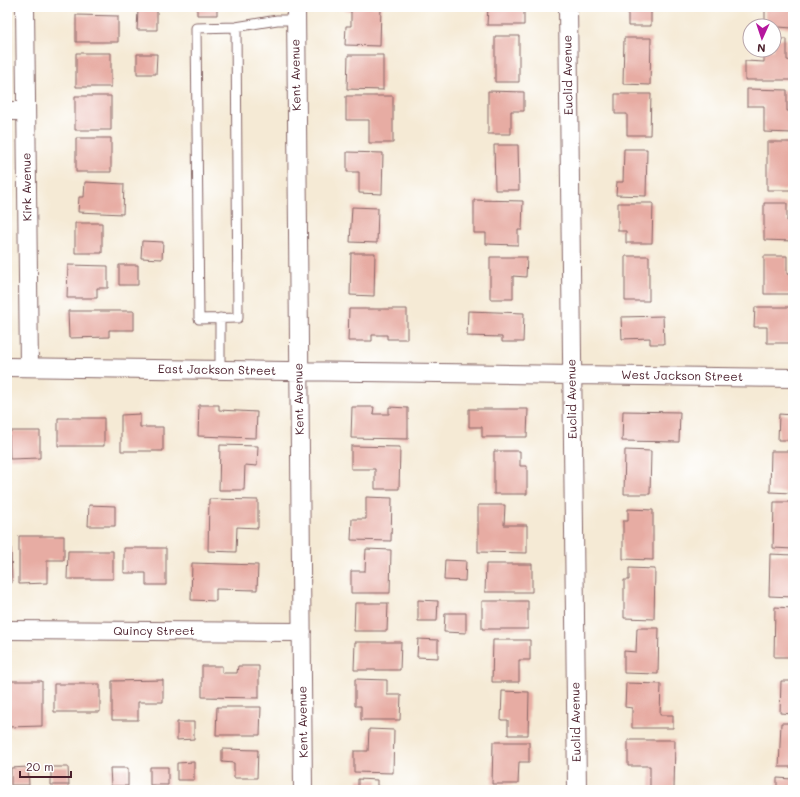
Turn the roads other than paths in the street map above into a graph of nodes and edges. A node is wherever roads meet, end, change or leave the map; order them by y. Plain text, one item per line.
1 (25, 7) edge
2 (568, 7) edge
3 (296, 14) edge
4 (236, 27) junction
5 (7, 111) edge
6 (26, 111) junction
7 (220, 318) junction
8 (7, 367) edge
9 (29, 367) junction
10 (220, 370) junction
11 (299, 371) junction
12 (572, 375) junction
13 (793, 378) edge
14 (7, 630) edge
15 (302, 632) junction
16 (303, 790) edge
17 (577, 790) edge

1 - 6 street, Kirk Avenue
2 - 12 street, Euclid Avenue
3 - 4 lane
3 - 11 street, Kent Avenue
4 - 7 lane
4 - 7 lane
5 - 6 street
6 - 9 street, Kirk Avenue
7 - 10 lane
8 - 9 street, East Jackson Street
9 - 10 street, East Jackson Street
10 - 11 street, East Jackson Street
11 - 12 street, East Jackson Street
11 - 15 street, Kent Avenue
12 - 13 street, West Jackson Street
12 - 17 street, Euclid Avenue
14 - 15 street, Quincy Street
15 - 16 street, Kent Avenue

